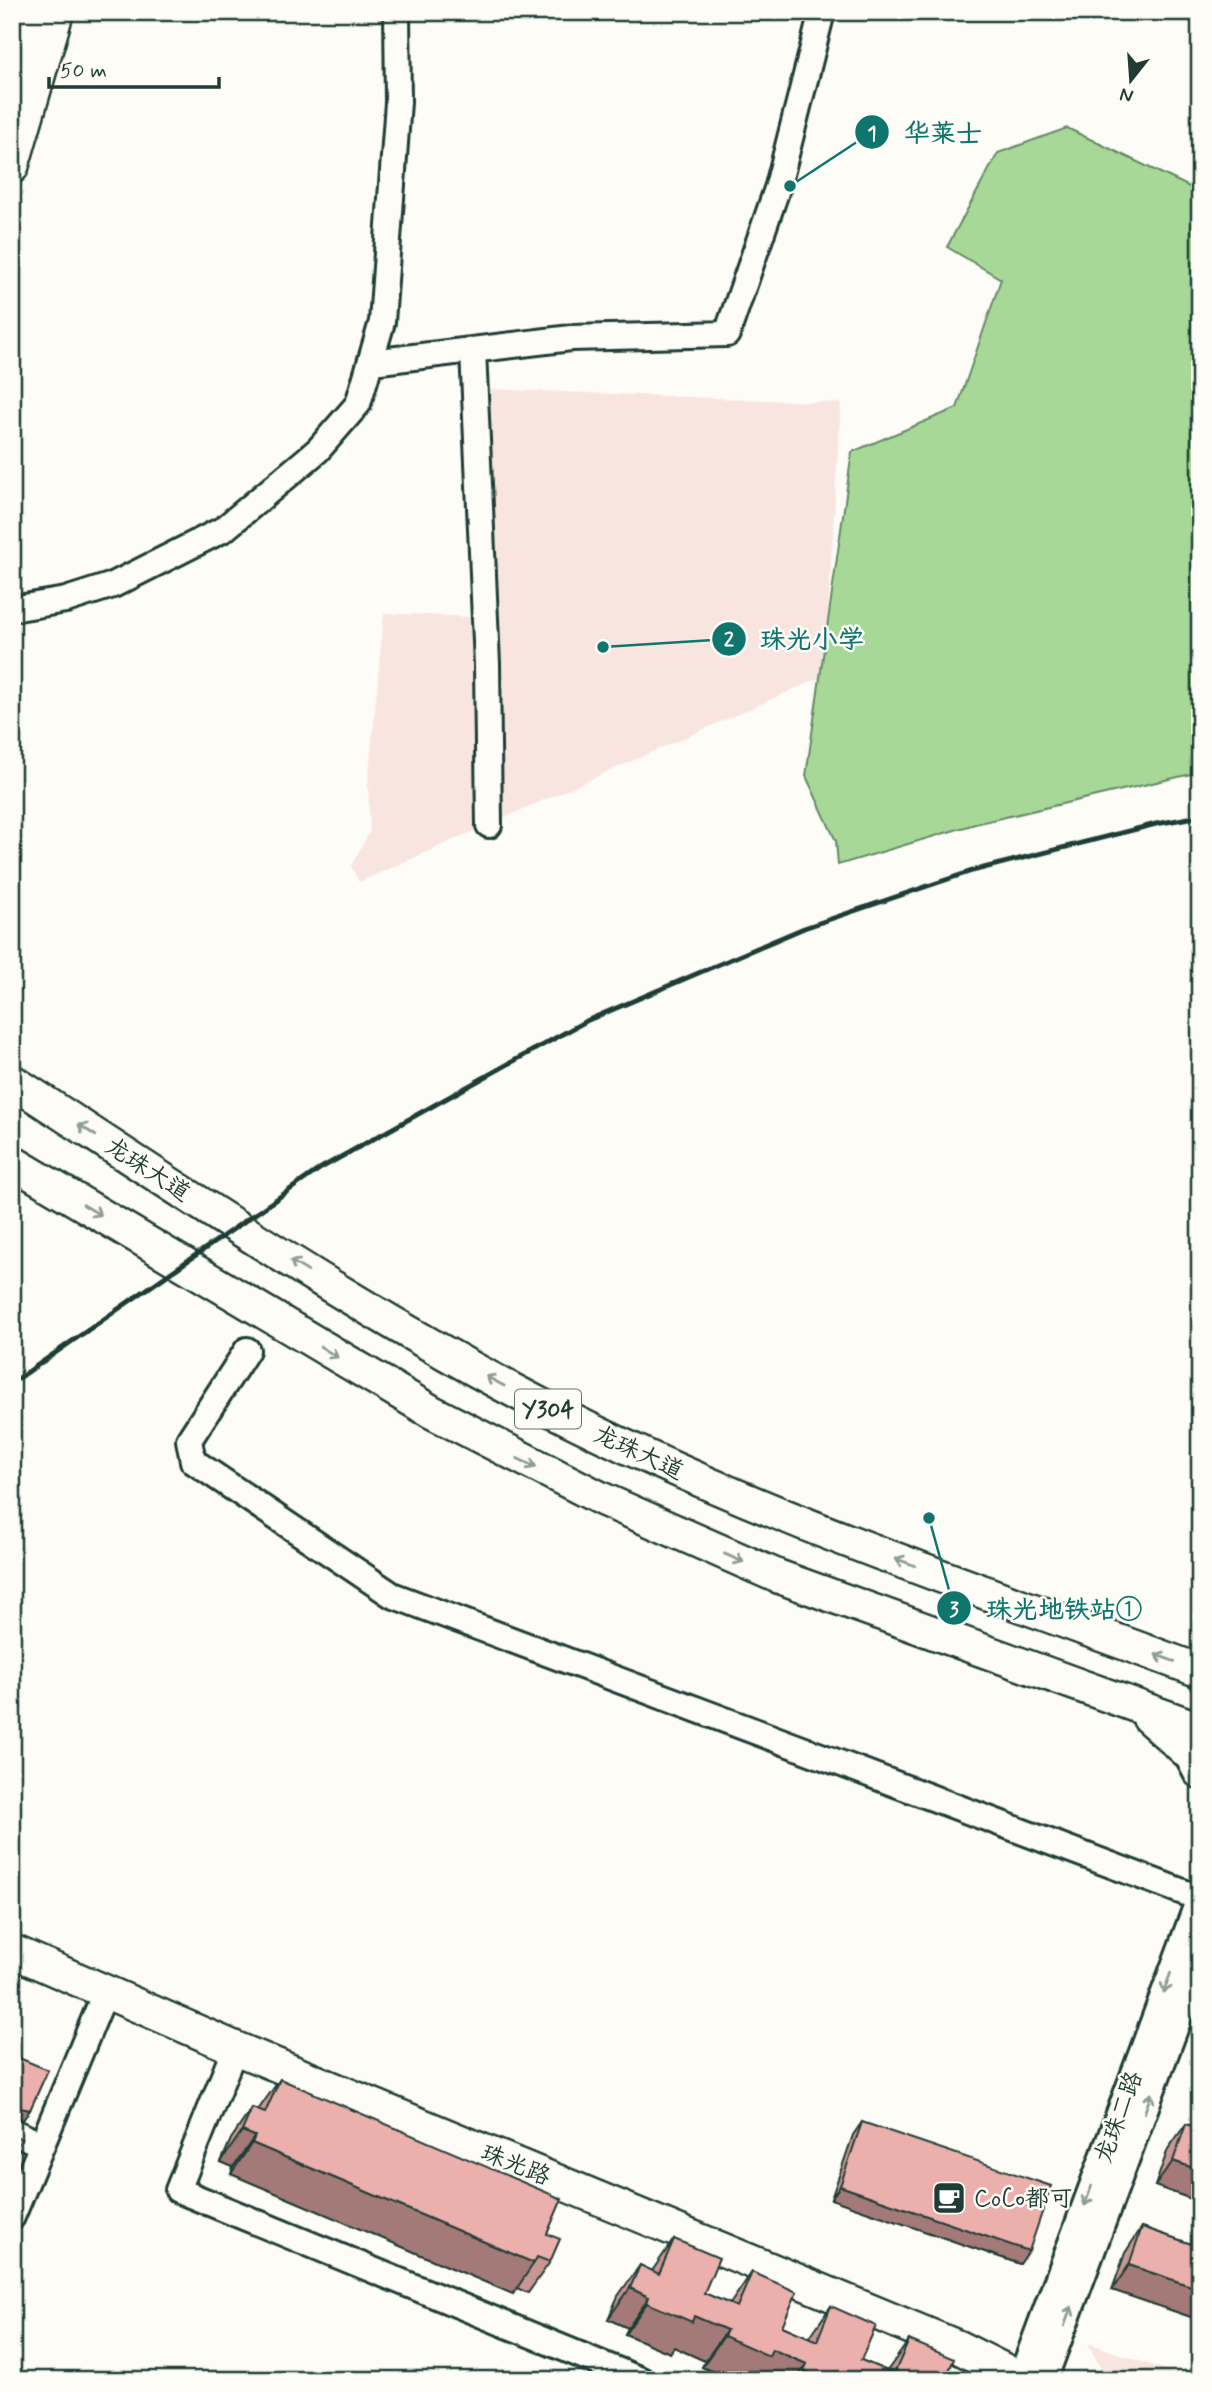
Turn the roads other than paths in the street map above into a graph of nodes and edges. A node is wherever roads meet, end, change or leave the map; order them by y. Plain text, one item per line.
1 (32, 12) edge
2 (57, 12) edge
3 (397, 12) edge
4 (822, 12) edge
5 (12, 78) edge
6 (12, 167) edge
7 (472, 350) junction
8 (372, 362) junction
9 (12, 609) edge
10 (489, 825) dead end
11 (12, 1081) edge
12 (12, 1162) edge
13 (247, 1350) dead end
14 (1200, 1671) edge
15 (1131, 1705) junction
16 (1200, 1729) edge
17 (1200, 1772) edge
18 (1199, 1897) edge
19 (12, 1951) edge
20 (1200, 1962) edge
21 (105, 1993) junction
22 (235, 2048) junction
23 (12, 2130) edge
24 (42, 2145) junction
25 (12, 2217) edge
26 (1028, 2379) edge
27 (641, 2380) edge

1 - 5 main road
2 - 6 main road
3 - 8 street
4 - 7 street
7 - 8 street
7 - 10 street
8 - 9 street
14 -> 11 main road, 龙珠大道 / Y304
12 -> 15 main road
13 - 18 street
15 - 16 main road
15 - 17 main road
18 -> 26 street, 龙珠二路
19 - 21 main road, 珠光路
26 -> 20 street, 龙珠二路
21 - 22 main road, 珠光路
21 - 24 street
22 - 26 main road, 珠光路
22 - 27 street
23 - 24 street
24 - 25 street

